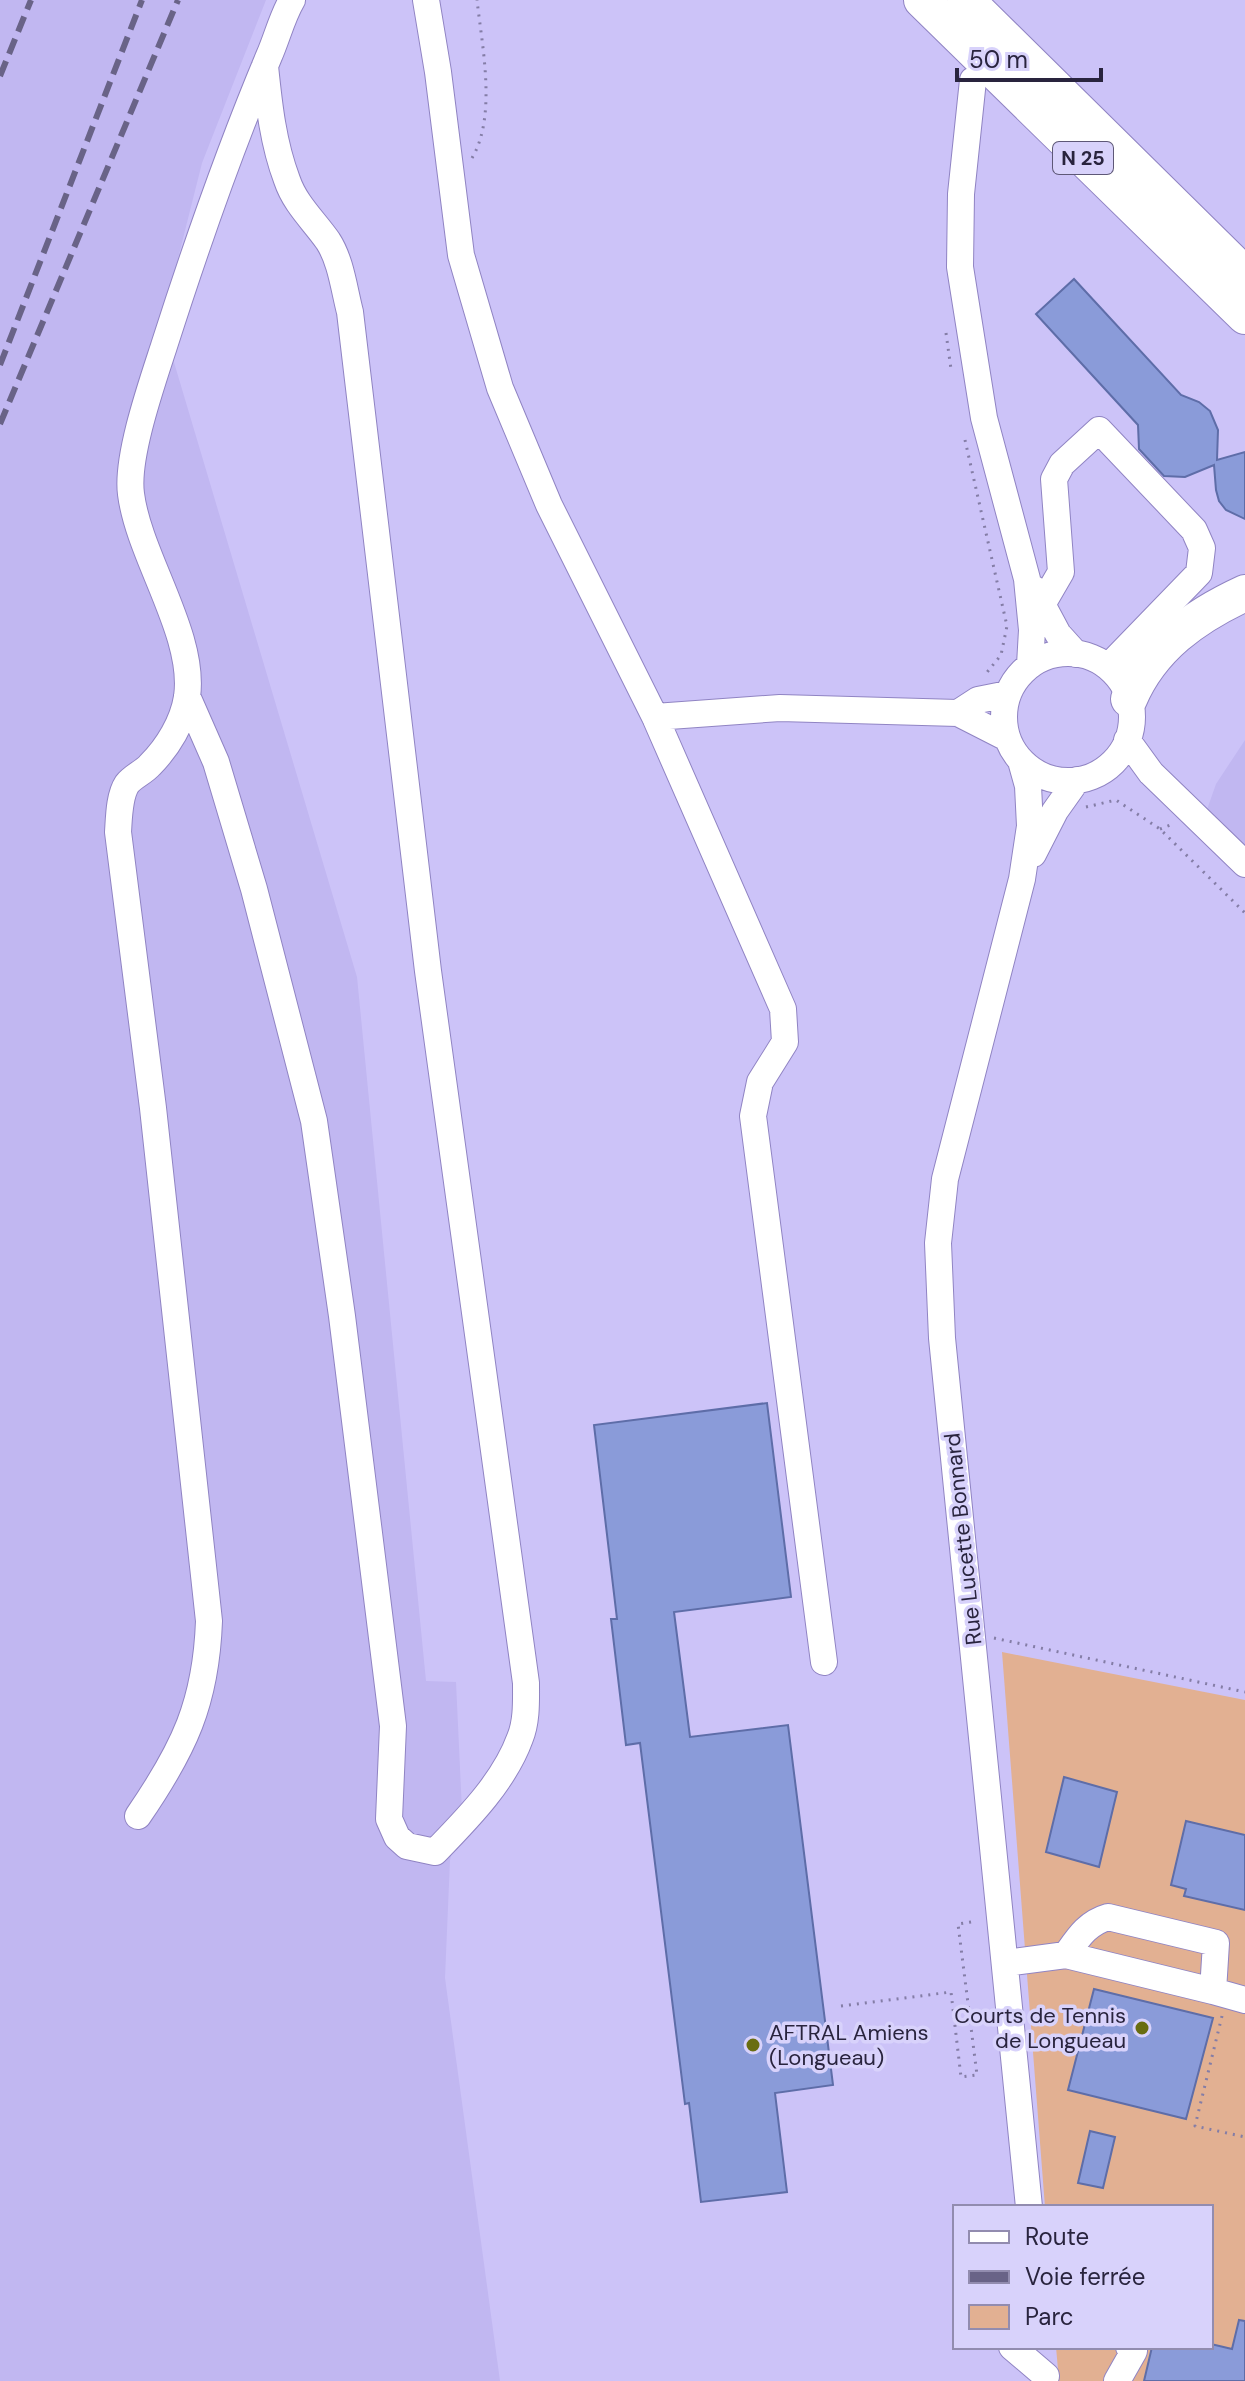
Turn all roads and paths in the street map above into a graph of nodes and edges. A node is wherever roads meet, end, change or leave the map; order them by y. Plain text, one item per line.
1 (292, 0) edge
2 (426, 0) edge
3 (477, 0) edge
4 (922, 0) edge
5 (966, 0) edge
6 (265, 66) junction
7 (973, 80) dead end
8 (453, 191) junction
9 (1245, 275) edge
10 (1245, 316) edge
11 (1027, 579) junction
12 (1245, 593) edge
13 (1043, 603) junction
14 (1076, 654) junction
15 (1030, 665) junction
16 (1108, 667) junction
17 (1008, 694) junction
18 (187, 696) junction
19 (1129, 699) junction
20 (958, 713) junction
21 (655, 717) junction
22 (1007, 738) junction
23 (1127, 740) junction
24 (1021, 761) junction
25 (1107, 767) junction
26 (1151, 773) junction
27 (1077, 780) junction
28 (1055, 811) junction
29 (1245, 864) edge
30 (1022, 879) junction
31 (1245, 913) edge
32 (972, 1634) junction
33 (824, 1662) dead end
34 (1245, 1692) edge
35 (138, 1816) dead end
36 (1000, 1918) junction
37 (1066, 1955) junction
38 (1005, 1963) junction
39 (1228, 1996) edge
40 (841, 2006) dead end
41 (1245, 2137) edge
42 (1029, 2205) edge
43 (1014, 2349) edge
44 (1043, 2349) edge
45 (1132, 2349) edge
46 (1046, 2378) edge
47 (1117, 2381) edge

1 - 6 street
2 - 8 street
3 - 8 path
4 - 10 highway, N 25
5 - 9 highway, N 25
6 - 18 street
6 - 18 street
7 - 11 street
8 - 21 street
11 - 13 street
11 - 15 street
12 - 19 highway
13 - 14 street
13 - 16 street
14 - 15 street
14 - 16 street
15 - 17 street
16 - 19 street
17 - 20 street
17 - 22 street
18 - 35 street
19 - 23 street
20 - 21 street
20 - 22 street
21 - 33 street
22 - 24 street
23 - 25 street
23 - 26 street
24 - 27 street
24 - 30 street, Rue Lucette Bonnard
25 - 26 street
25 - 27 street
26 - 29 street
27 - 28 street, Rue Lucette Bonnard
28 - 30 street, Rue Lucette Bonnard
28 - 31 path
30 - 32 street, Rue Lucette Bonnard
32 - 34 path
32 - 36 street, Rue Lucette Bonnard
36 - 38 street, Rue Lucette Bonnard
36 - 40 path
37 - 38 street
37 - 39 street
37 - 39 street
38 - 42 street, Rue Lucette Bonnard
39 - 41 path
43 - 46 street
44 - 46 street
45 - 47 street

